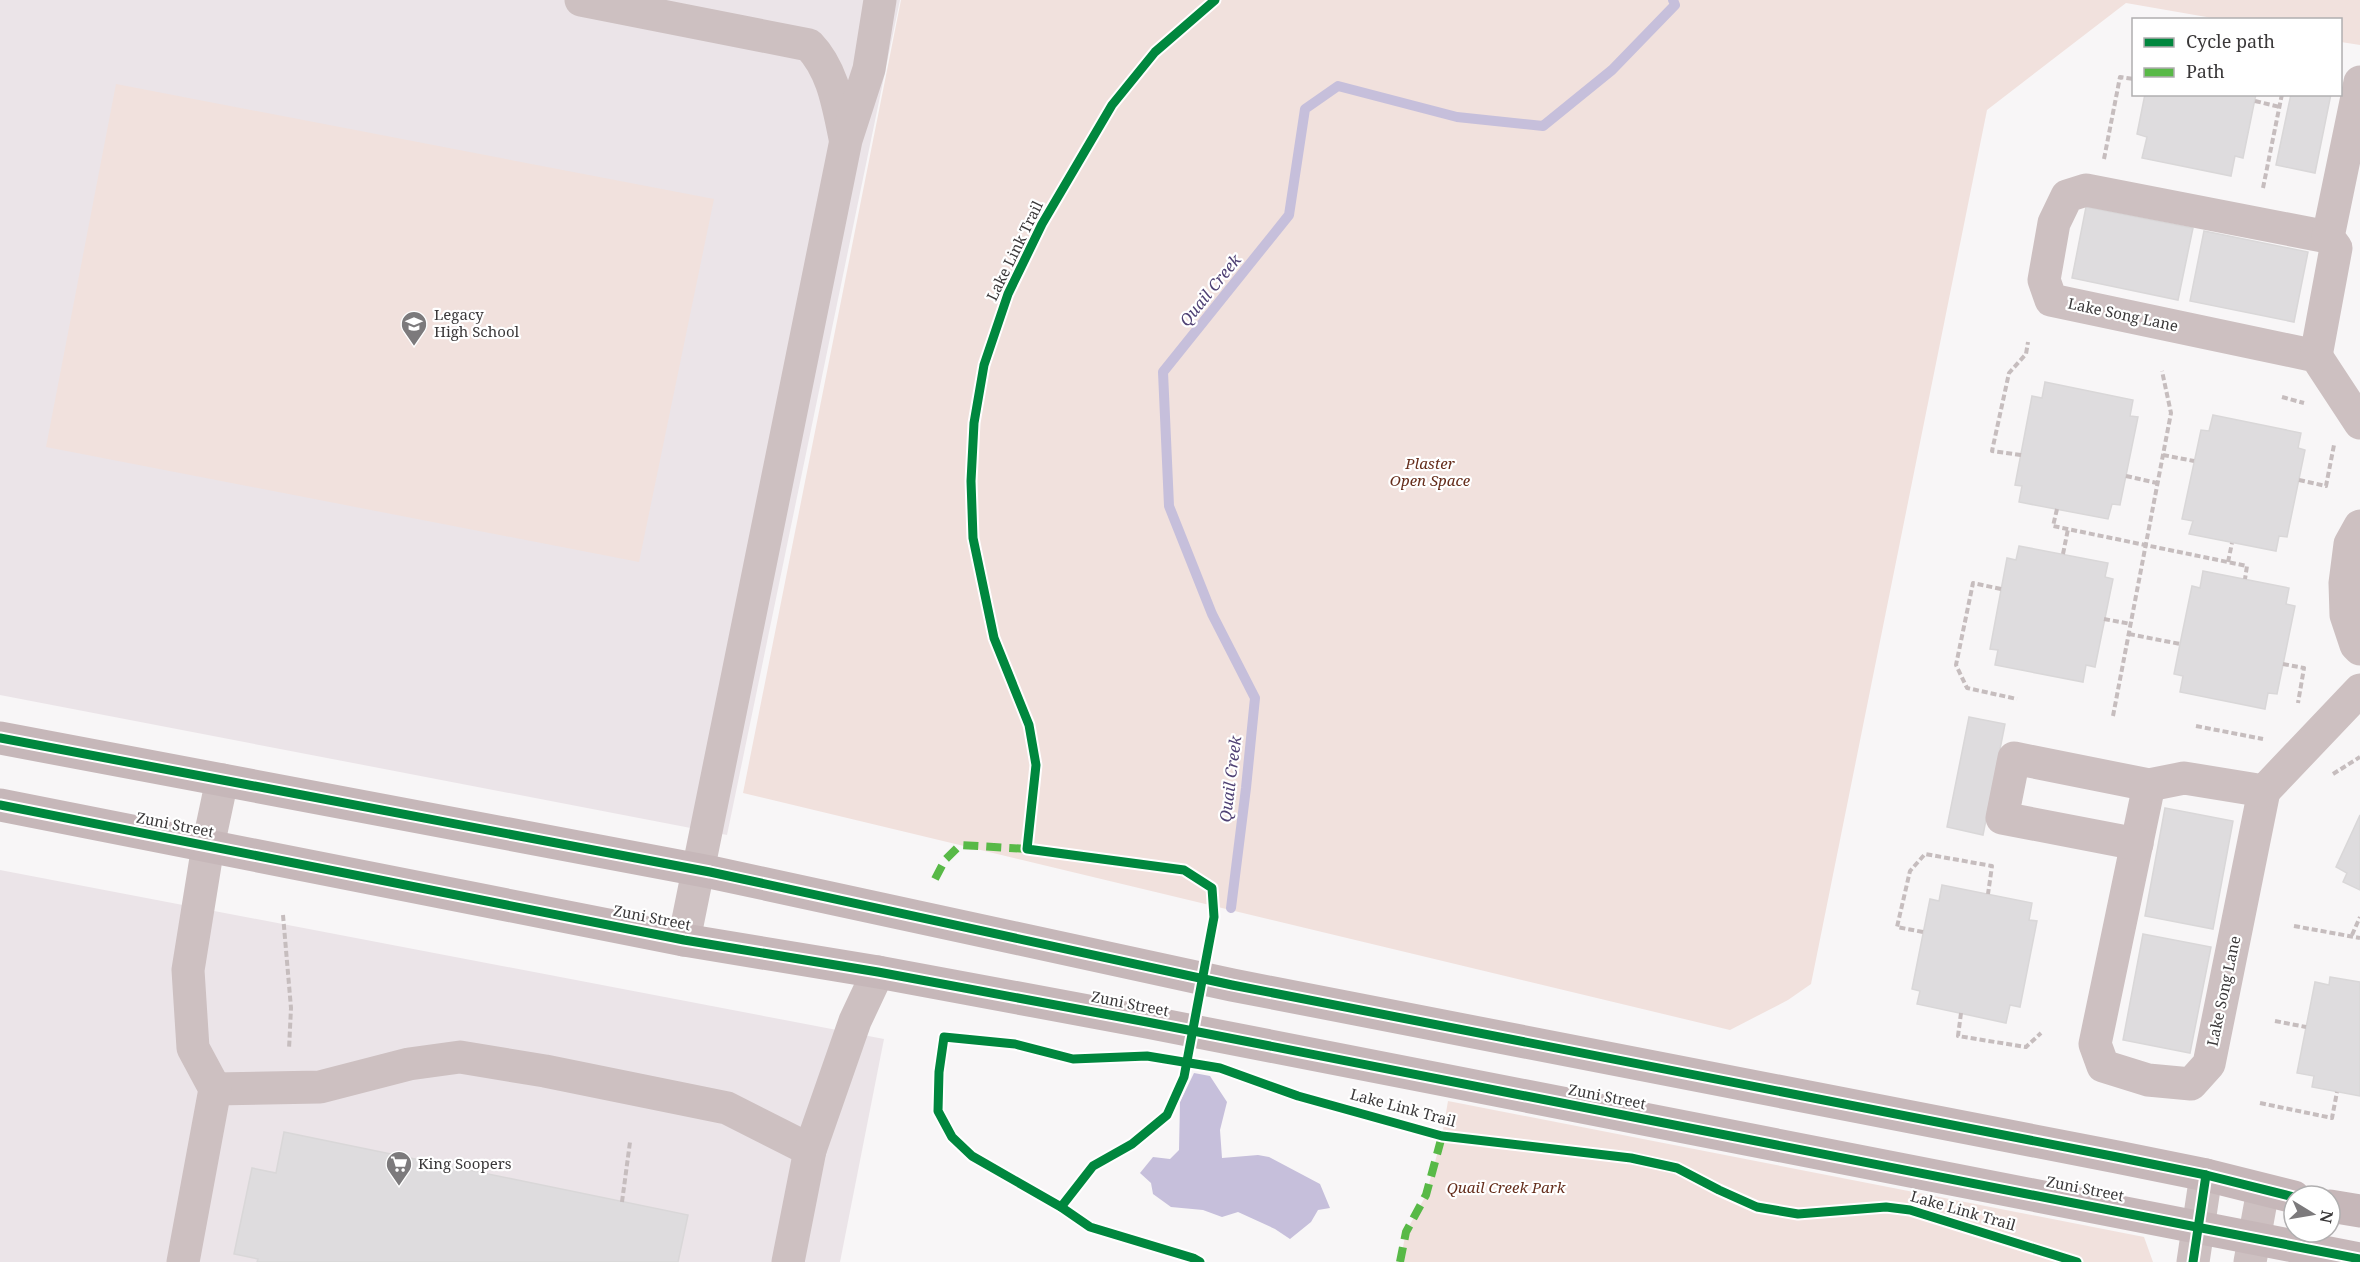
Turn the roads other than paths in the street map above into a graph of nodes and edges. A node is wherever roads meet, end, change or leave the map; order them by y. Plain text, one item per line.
1 (581, 0) edge
2 (880, 0) edge
3 (2360, 82) edge
4 (846, 140) junction
5 (2328, 237) junction
6 (2316, 356) junction
7 (2348, 429) edge
8 (2360, 526) edge
9 (2360, 649) edge
10 (2360, 690) edge
11 (0, 738) edge
12 (222, 780) junction
13 (2149, 784) junction
14 (2264, 792) junction
15 (0, 805) edge
16 (2137, 844) junction
17 (208, 846) junction
18 (698, 870) junction
19 (684, 940) junction
20 (878, 972) junction
21 (215, 1089) junction
22 (810, 1150) junction
23 (2206, 1175) junction
24 (2278, 1194) edge
25 (2342, 1208) edge
26 (2360, 1211) edge
27 (2198, 1227) junction
28 (2253, 1250) edge
29 (2360, 1259) edge
30 (183, 1262) edge
31 (788, 1262) edge
32 (2193, 1262) edge

1 - 4 street
2 - 4 street
3 - 5 street
4 - 18 street
5 - 6 street
5 - 6 street, Lake Song Lane
6 - 7 street
8 - 9 street
10 - 14 street
11 - 12 main road
12 - 17 street
12 - 18 main road
13 - 14 street
13 - 16 street, Lake Song Lane
13 - 16 street
14 - 16 street, Lake Song Lane
15 - 17 main road, Zuni Street
17 - 19 main road, Zuni Street
17 - 21 street
18 - 19 street
18 - 23 main road
19 - 20 main road, Zuni Street
20 - 22 street
20 - 27 main road, Zuni Street
21 - 22 street
21 - 30 street
22 - 31 street
23 - 24 main road
23 - 27 street
24 - 28 street
25 - 26 main road
27 - 28 main road, Zuni Street
27 - 32 street
28 - 29 main road, Zuni Street

